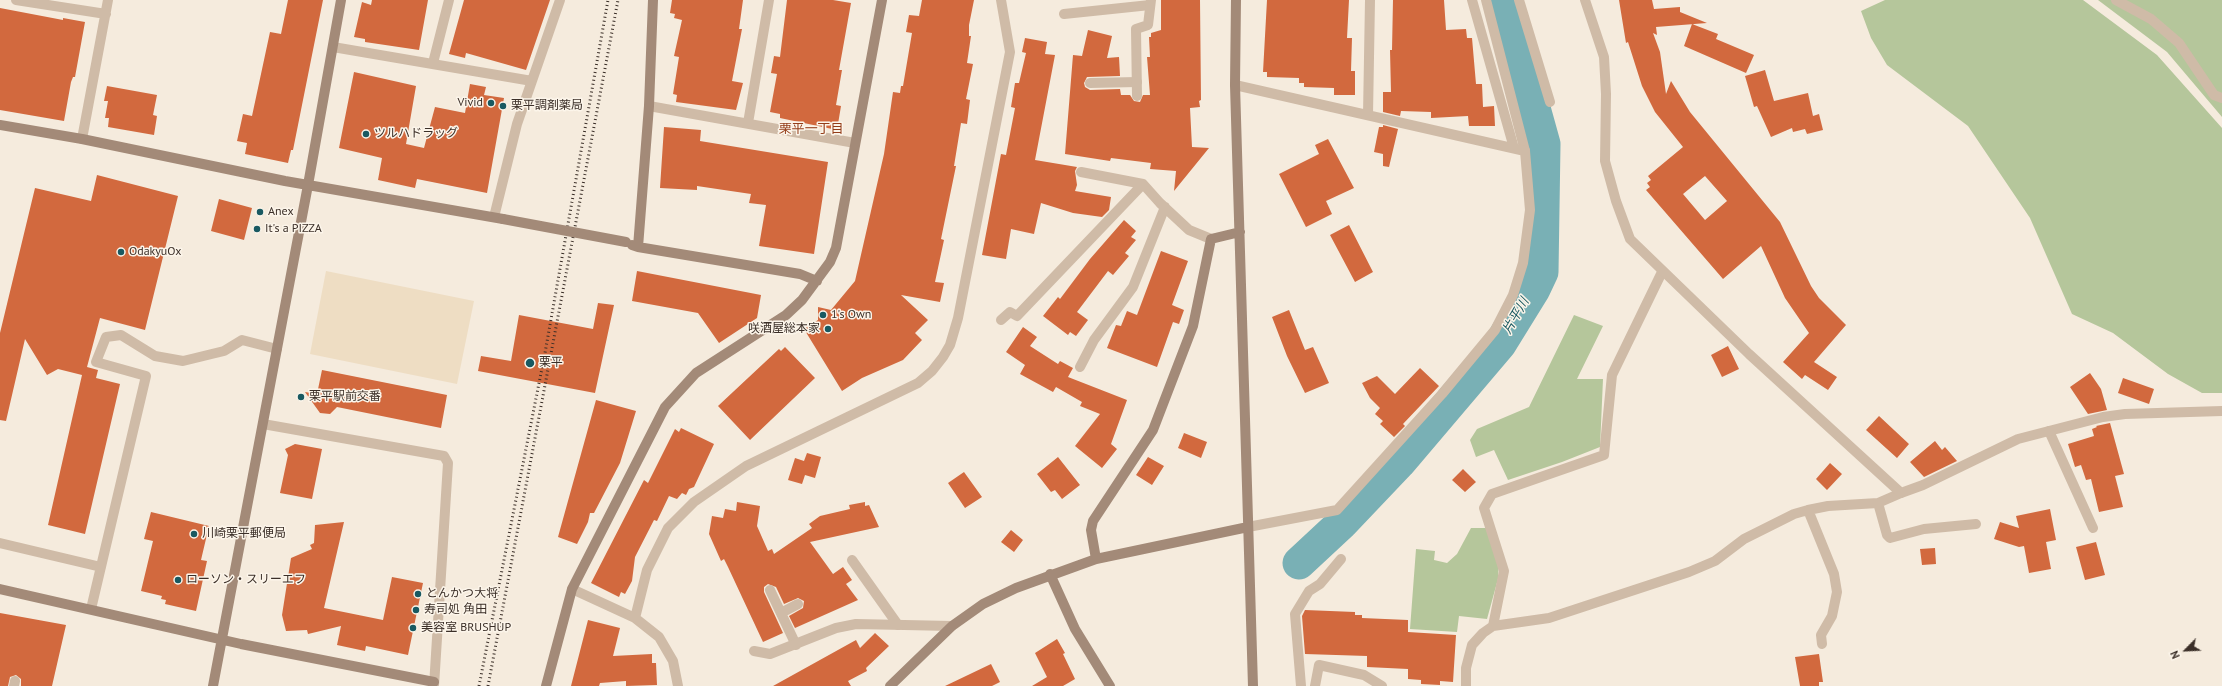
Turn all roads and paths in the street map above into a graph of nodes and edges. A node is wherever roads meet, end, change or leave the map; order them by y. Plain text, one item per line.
1 (16, 0) edge
2 (108, 0) edge
3 (341, 0) edge
4 (449, 0) edge
5 (560, 0) edge
6 (653, 0) edge
7 (769, 0) edge
8 (882, 0) edge
9 (1000, 0) edge
10 (1236, 0) edge
11 (1370, 0) edge
12 (1472, 0) edge
13 (1486, 0) edge
14 (1519, 0) edge
15 (1585, 0) edge
16 (2116, 0) edge
17 (1151, 3) edge
18 (106, 14) junction
19 (1064, 14) dead end
20 (333, 47) junction
21 (433, 63) junction
22 (532, 81) junction
23 (1137, 82) junction
24 (1090, 83) dead end
25 (1235, 85) junction
26 (1137, 96) dead end
27 (2222, 98) edge
28 (1550, 102) dead end
29 (649, 106) junction
30 (1368, 115) junction
31 (748, 123) junction
32 (0, 125) edge
33 (82, 139) junction
34 (855, 143) junction
35 (1514, 148) junction
36 (1525, 151) junction
37 (1081, 172) dead end
38 (1143, 184) junction
39 (308, 185) junction
40 (1165, 207) junction
41 (498, 218) junction
42 (1240, 232) junction
43 (1211, 239) junction
44 (638, 248) junction
45 (1662, 272) junction
46 (817, 281) junction
47 (1002, 320) dead end
48 (277, 349) junction
49 (1080, 367) dead end
50 (2222, 411) edge
51 (263, 424) junction
52 (2049, 432) junction
53 (1901, 493) junction
54 (1878, 503) junction
55 (1808, 510) junction
56 (1976, 524) dead end
57 (1248, 527) junction
58 (2093, 528) dead end
59 (0, 543) edge
60 (1096, 559) junction
61 (1341, 559) dead end
62 (852, 560) dead end
63 (101, 567) junction
64 (1050, 574) junction
65 (572, 588) junction
66 (0, 589) edge
67 (770, 590) dead end
68 (798, 604) dead end
69 (91, 609) junction
70 (781, 613) junction
71 (635, 618) junction
72 (898, 625) junction
73 (952, 626) junction
74 (1494, 626) junction
75 (222, 640) junction
76 (1822, 644) dead end
77 (796, 645) junction
78 (754, 650) dead end
79 (434, 684) edge
80 (213, 686) edge
81 (546, 686) edge
82 (678, 686) edge
83 (890, 686) edge
84 (1110, 686) edge
85 (1253, 686) edge
86 (1301, 686) edge
87 (1315, 686) edge
88 (1382, 686) edge
89 (1466, 686) edge

1 - 18 street
2 - 18 street
3 - 20 street
4 - 21 street
5 - 22 street
6 - 29 street
7 - 31 street
8 - 34 street
9 - 71 street
10 - 25 street
11 - 30 street
12 - 35 street
13 - 36 street
14 - 28 street
15 - 45 street
16 - 27 street
17 - 19 street
17 - 23 street
18 - 33 street
20 - 21 street
20 - 39 street
21 - 22 street
22 - 41 street
23 - 24 street
23 - 26 street
25 - 30 street
25 - 42 street
29 - 31 street
29 - 44 street
30 - 35 street
31 - 34 street
32 - 33 street
33 - 39 street
34 - 46 street
35 - 36 street
36 - 57 street
37 - 38 street
38 - 40 street
38 - 47 street
39 - 41 street
39 - 48 street
40 - 43 street
40 - 49 street
41 - 44 street, bridge
42 - 43 street
42 - 57 street
43 - 60 street
44 - 46 street
45 - 53 street
45 - 74 street
46 - 65 street
48 - 51 street
48 - 63 street
50 - 52 street
51 - 75 street
51 - 79 street
52 - 53 street
52 - 58 street
53 - 54 street
54 - 55 street
54 - 56 street
55 - 74 street
55 - 76 street
57 - 60 street
57 - 85 street
59 - 63 street
60 - 64 street
61 - 86 street
62 - 72 street
63 - 69 street
64 - 73 street
64 - 84 street
65 - 71 street
65 - 81 street
66 - 69 street
67 - 70 street
68 - 70 street
69 - 75 street
70 - 77 street
71 - 82 street
72 - 73 street
72 - 77 street
73 - 83 street
74 - 89 street
75 - 79 street
75 - 80 street
77 - 78 street
87 - 88 street

